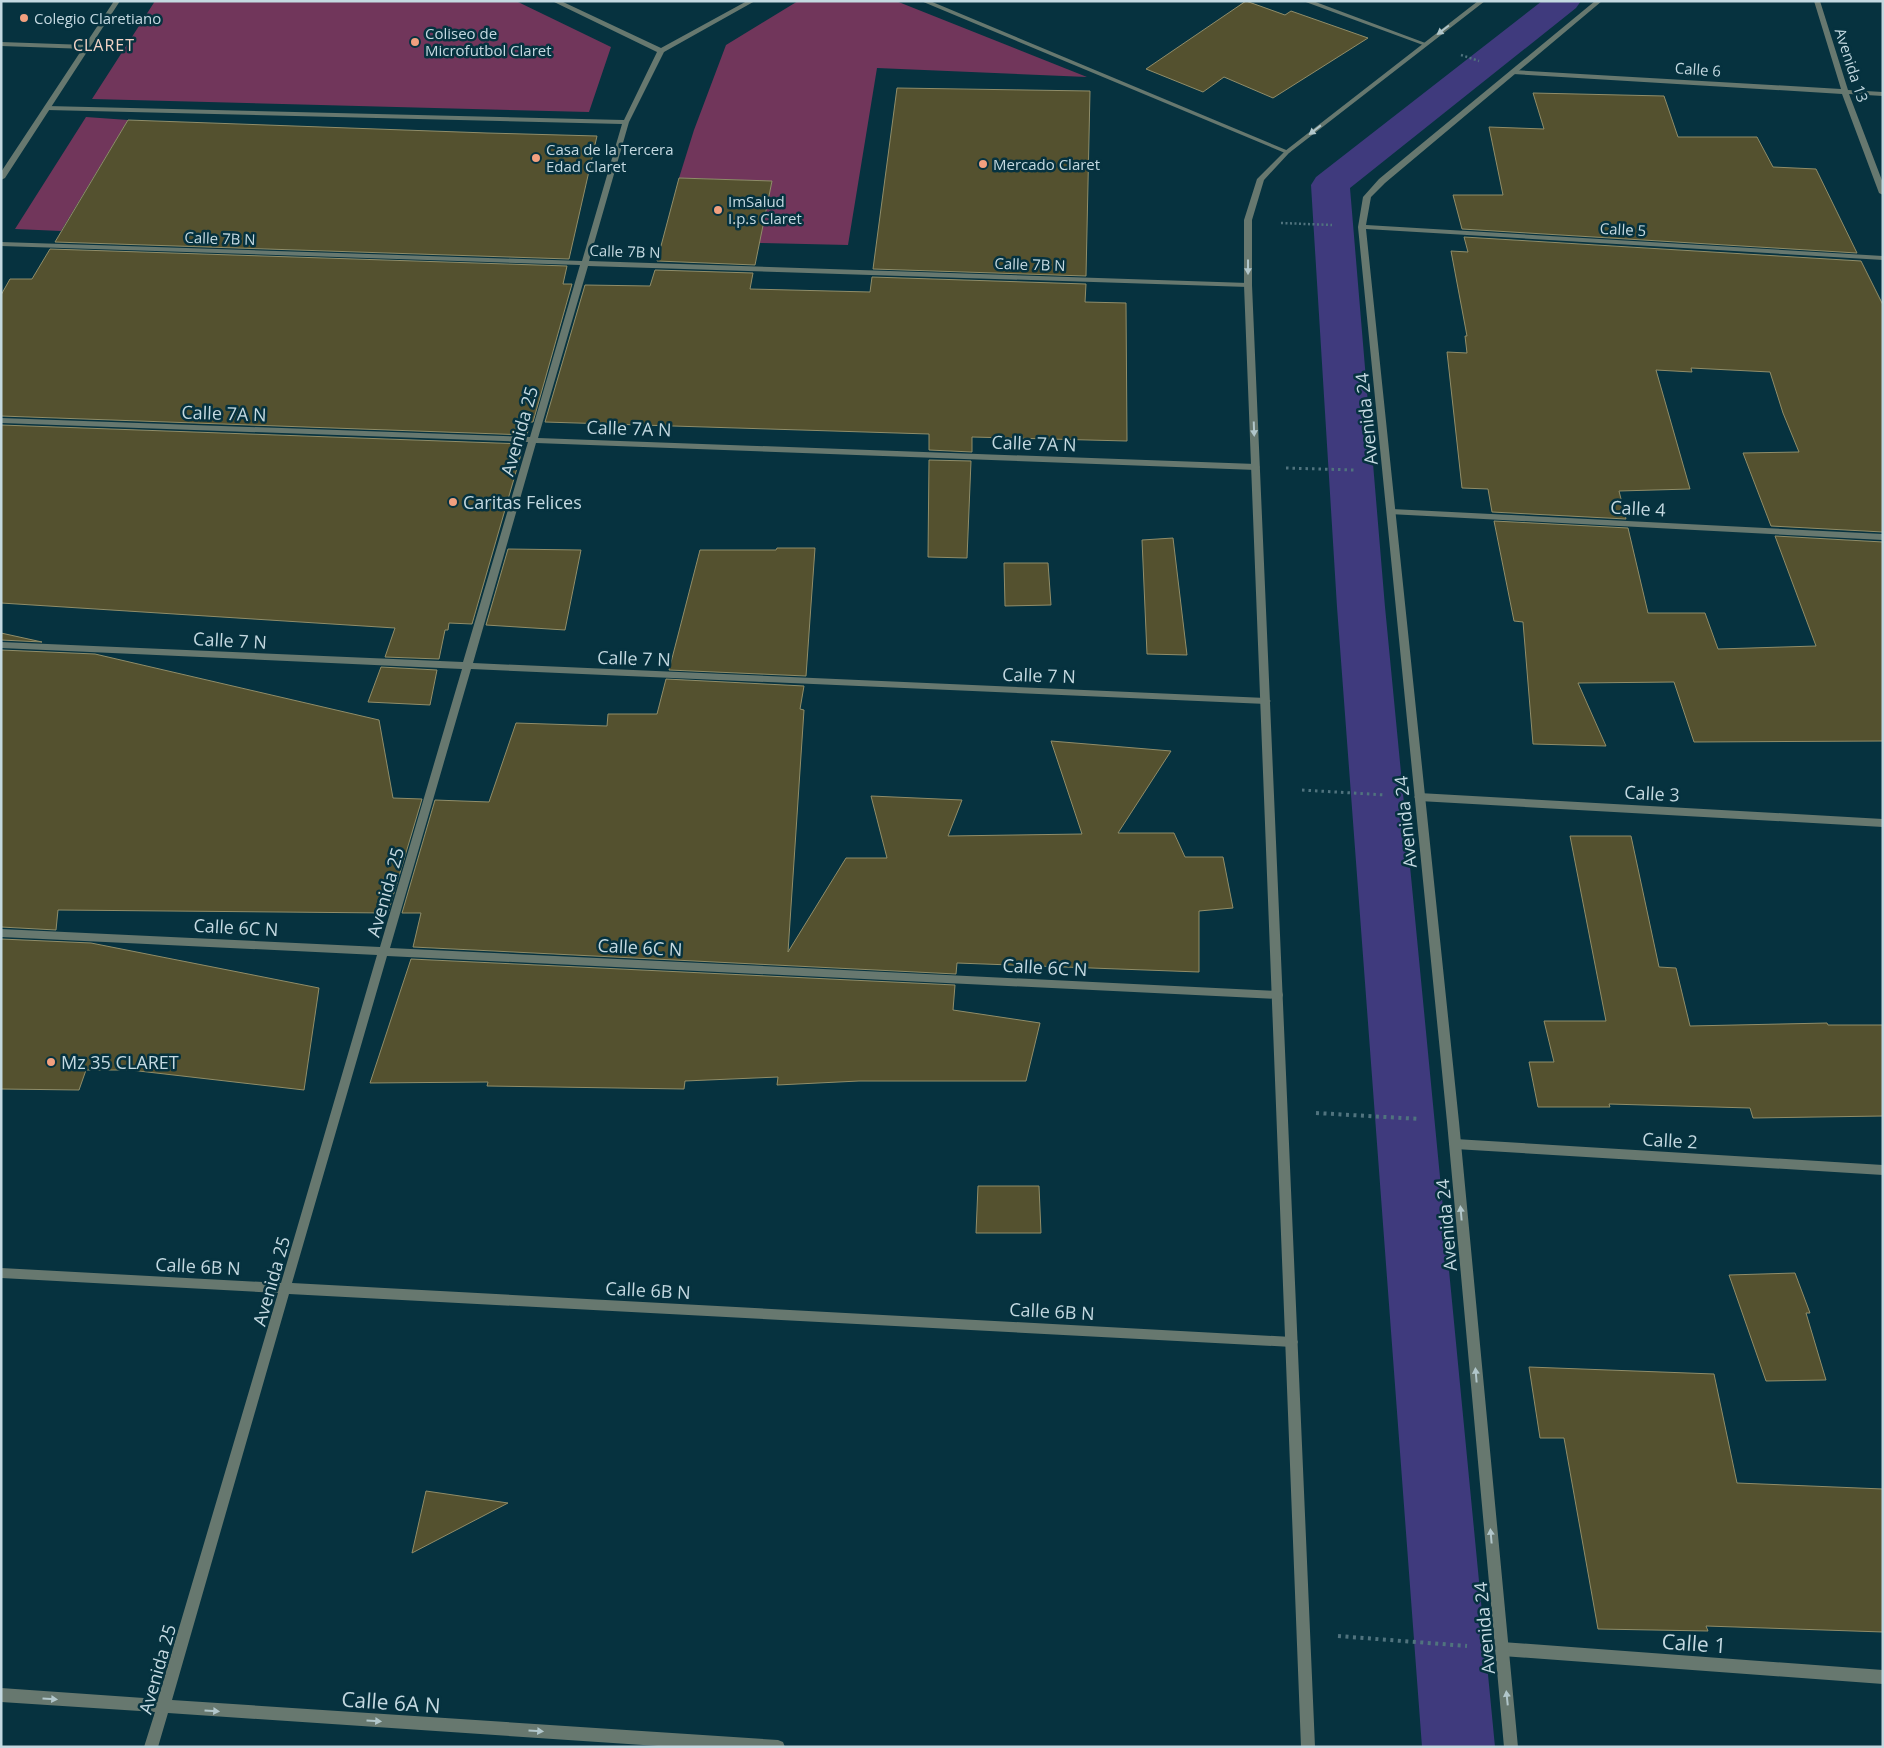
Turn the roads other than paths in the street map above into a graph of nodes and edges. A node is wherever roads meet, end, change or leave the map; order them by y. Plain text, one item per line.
1 (117, 1) edge
2 (555, 1) edge
3 (752, 1) edge
4 (924, 1) edge
5 (1306, 1) edge
6 (1482, 1) edge
7 (1599, 1) edge
8 (1817, 1) edge
9 (1, 44) edge
10 (1424, 44) junction
11 (87, 47) junction
12 (661, 51) junction
13 (1513, 72) junction
14 (1845, 92) junction
15 (1883, 94) edge
16 (47, 108) junction
17 (626, 122) junction
18 (1288, 152) junction
19 (1, 178) edge
20 (1883, 194) edge
21 (1362, 226) junction
22 (1, 244) edge
23 (1883, 258) edge
24 (585, 264) junction
25 (1248, 285) junction
26 (1, 420) edge
27 (534, 441) junction
28 (1256, 467) junction
29 (1392, 512) junction
30 (1883, 537) edge
31 (1, 646) edge
32 (468, 667) junction
33 (1266, 701) junction
34 (1419, 797) junction
35 (1883, 823) edge
36 (1, 933) edge
37 (384, 952) junction
38 (1278, 995) junction
39 (1455, 1144) junction
40 (1883, 1170) edge
41 (1, 1272) edge
42 (286, 1288) junction
43 (1292, 1342) junction
44 (1502, 1649) junction
45 (1883, 1677) edge
46 (1, 1695) edge
47 (163, 1708) junction
48 (151, 1747) edge
49 (778, 1747) edge
50 (1308, 1747) edge
51 (1512, 1747) edge

1 - 11 street
2 - 12 street
3 - 12 street
4 - 18 street
5 - 10 street
6 -> 10 street
7 - 13 street, Avenida 24
8 - 14 street, Avenida 13
9 - 11 street
10 -> 18 street
11 - 16 street
12 - 17 street, Avenida 25
13 - 14 street, Calle 6
13 - 21 street, Avenida 24
14 - 15 street, Calle 6
14 - 20 street, Avenida 13
16 - 17 street
16 - 19 street
17 - 24 street, Avenida 25
18 -> 25 street
21 - 23 street, Calle 5
21 - 29 street, Avenida 24
22 - 24 street, Calle 7B N
24 - 25 street, Calle 7B N
24 - 27 street, Avenida 25
25 -> 28 street
26 - 27 street, Calle 7A N
27 - 28 street, Calle 7A N
27 - 32 street, Avenida 25
28 - 33 street
29 - 30 street, Calle 4
29 - 34 street, Avenida 24
31 - 32 street, Calle 7 N
32 - 33 street, Calle 7 N
32 - 37 street, Avenida 25
33 - 38 street
34 - 35 street, Calle 3
34 - 39 street, Avenida 24
36 - 37 street, Calle 6C N
37 - 38 street, Calle 6C N
37 - 42 street, Avenida 25
38 - 43 street
39 - 40 street, Calle 2
44 -> 39 street, Avenida 24
41 - 42 street, Calle 6B N
42 - 43 street, Calle 6B N
42 - 47 street, Avenida 25
43 - 50 street
44 - 45 street, Calle 1
51 -> 44 street, Avenida 24
46 -> 47 street, Calle 6A N
47 - 48 street, Avenida 25
47 -> 49 street, Calle 6A N

